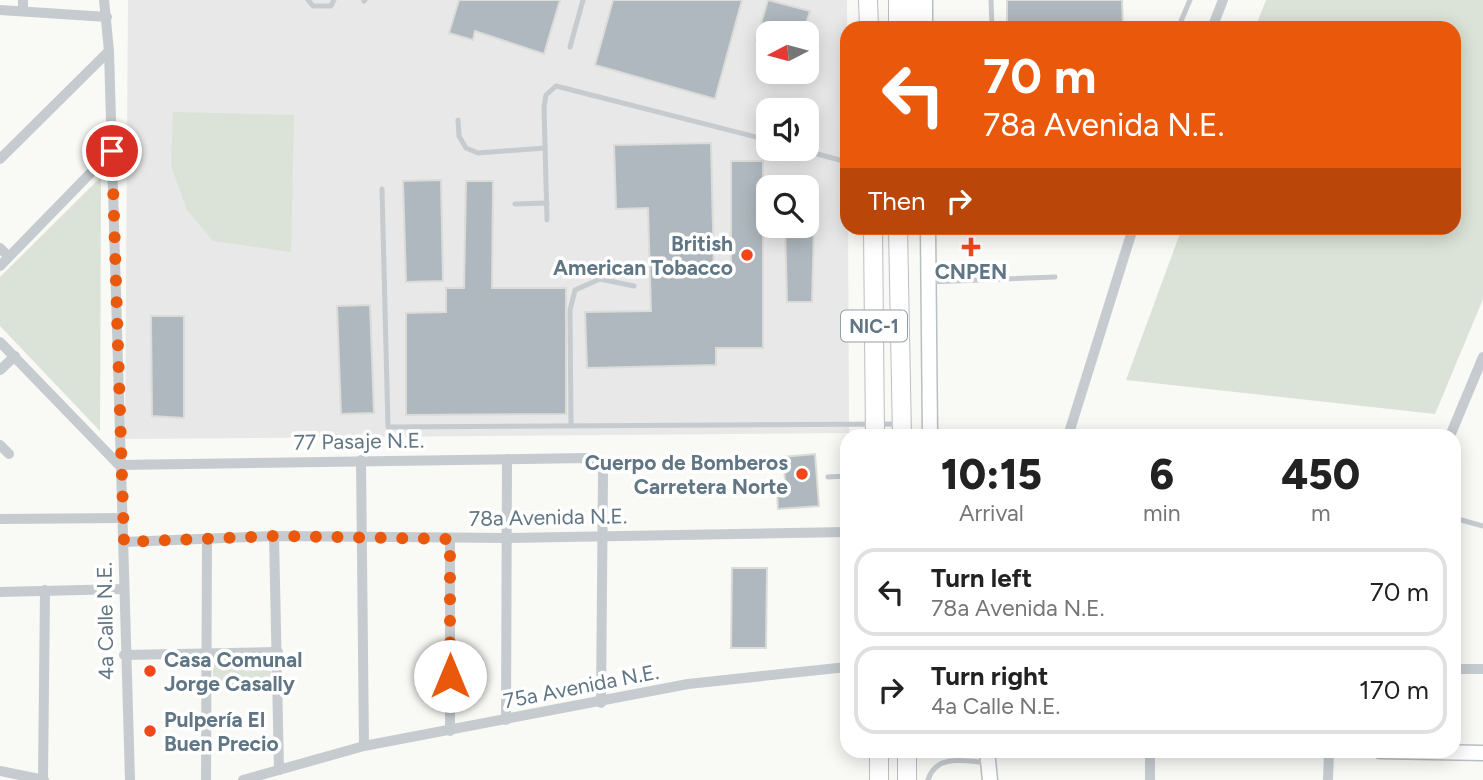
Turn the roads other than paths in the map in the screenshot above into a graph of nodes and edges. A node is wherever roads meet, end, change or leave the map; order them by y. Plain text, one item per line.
1 (23, 0) edge
2 (104, 0) edge
3 (308, 0) edge
4 (334, 0) edge
5 (583, 0) edge
6 (868, 0) edge
7 (898, 0) edge
8 (909, 0) edge
9 (925, 0) edge
10 (991, 0) edge
11 (1189, 0) edge
12 (1223, 0) edge
13 (0, 10) edge
14 (23, 11) junction
15 (107, 17) junction
16 (869, 21) edge
17 (898, 21) edge
18 (915, 21) edge
19 (925, 21) edge
20 (992, 21) edge
21 (1181, 21) edge
22 (1215, 21) edge
23 (570, 47) dead end
24 (109, 51) junction
25 (458, 120) dead end
26 (756, 137) edge
27 (545, 148) junction
28 (112, 151) junction
29 (2, 152) edge
30 (819, 154) edge
31 (840, 160) edge
32 (382, 189) dead end
33 (547, 203) junction
34 (515, 204) dead end
35 (547, 220) dead end
36 (873, 235) edge
37 (898, 235) edge
38 (928, 235) edge
39 (1131, 235) edge
40 (0, 248) edge
41 (8, 256) junction
42 (0, 266) edge
43 (1055, 277) dead end
44 (929, 282) junction
45 (634, 286) dead end
46 (0, 342) edge
47 (15, 356) junction
48 (1483, 357) edge
49 (0, 370) edge
50 (571, 426) junction
51 (875, 429) edge
52 (902, 429) edge
53 (930, 429) edge
54 (1070, 429) edge
55 (1453, 429) edge
56 (840, 430) edge
57 (0, 445) edge
58 (9, 454) dead end
59 (507, 459) junction
60 (361, 460) junction
61 (119, 465) junction
62 (840, 476) edge
63 (828, 477) dead end
64 (124, 518) junction
65 (0, 519) edge
66 (1461, 520) edge
67 (1483, 526) edge
68 (840, 532) edge
69 (600, 535) junction
70 (274, 536) junction
71 (363, 537) junction
72 (207, 538) junction
73 (509, 538) junction
74 (450, 539) junction
75 (124, 542) junction
76 (124, 589) junction
77 (45, 590) junction
78 (0, 592) edge
79 (278, 652) junction
80 (206, 653) junction
81 (124, 655) junction
82 (840, 668) edge
83 (1461, 669) edge
84 (1483, 669) edge
85 (601, 703) junction
86 (506, 720) junction
87 (450, 731) junction
88 (364, 746) junction
89 (1461, 753) edge
90 (1483, 753) edge
91 (879, 758) edge
92 (907, 758) edge
93 (978, 758) edge
94 (988, 758) edge
95 (1150, 758) edge
96 (1329, 758) edge
97 (279, 770) junction
98 (0, 771) edge
99 (44, 780) edge
100 (130, 780) edge
101 (206, 780) edge
102 (243, 780) edge
103 (878, 780) edge
104 (907, 780) edge
105 (928, 780) edge
106 (990, 780) edge
107 (1150, 780) edge
108 (1328, 780) edge

1 - 14 street
2 - 15 street, 4a Calle N.E.
3 - 4 lane
5 - 23 lane
6 - 16 highway
7 - 17 highway
8 - 18 highway
9 - 19 street
10 - 20 lane
11 - 21 lane
12 - 22 street
13 - 14 street
14 - 15 street
15 - 24 street, 4a Calle N.E.
24 - 28 street, 4a Calle N.E.
24 - 29 street
25 - 27 lane
26 - 27 lane
27 - 33 lane
28 - 41 street
28 - 61 street, 4a Calle N.E.
30 - 31 lane
32 - 50 lane
33 - 34 lane
33 - 35 lane
36 - 51 highway, NIC-1
37 - 52 highway, NIC-1
38 - 44 street
39 - 54 street
40 - 41 street
41 - 42 street
43 - 44 lane
44 - 53 street
45 - 50 lane
46 - 47 street
47 - 49 street
47 - 61 street
48 - 55 street
50 - 56 lane
57 - 58 street
59 - 60 street, 77 Pasaje N.E.
59 - 69 street, 77 Pasaje N.E.
59 - 73 street
60 - 61 street, 77 Pasaje N.E.
60 - 71 street
61 - 64 street, 4a Calle N.E.
62 - 63 lane
64 - 65 street
64 - 75 street, 4a Calle N.E.
66 - 67 lane
68 - 69 street, 78a Avenida N.E.
69 - 73 street, 78a Avenida N.E.
69 - 85 street
70 - 71 street, 78a Avenida N.E.
70 - 72 street, 78a Avenida N.E.
70 - 79 street
71 - 74 street, 78a Avenida N.E.
71 - 88 street
72 - 75 street, 78a Avenida N.E.
72 - 80 street
73 - 74 street, 78a Avenida N.E.
73 - 86 street
74 - 87 street
75 - 76 street, 4a Calle N.E.
76 - 77 street
76 - 81 street, 4a Calle N.E.
77 - 78 street
77 - 99 street
79 - 80 street
79 - 97 street
80 - 81 street
80 - 101 street
81 - 100 street, 4a Calle N.E.
82 - 85 street, 75a Avenida N.E.
83 - 84 street
85 - 86 street, 75a Avenida N.E.
86 - 87 street, 75a Avenida N.E.
87 - 88 street, 75a Avenida N.E.
88 - 97 street, 75a Avenida N.E.
89 - 90 street
91 - 103 highway
92 - 104 highway
93 - 105 lane
94 - 106 street
95 - 107 street
96 - 108 street
97 - 102 street, 75a Avenida N.E.
98 - 99 street

